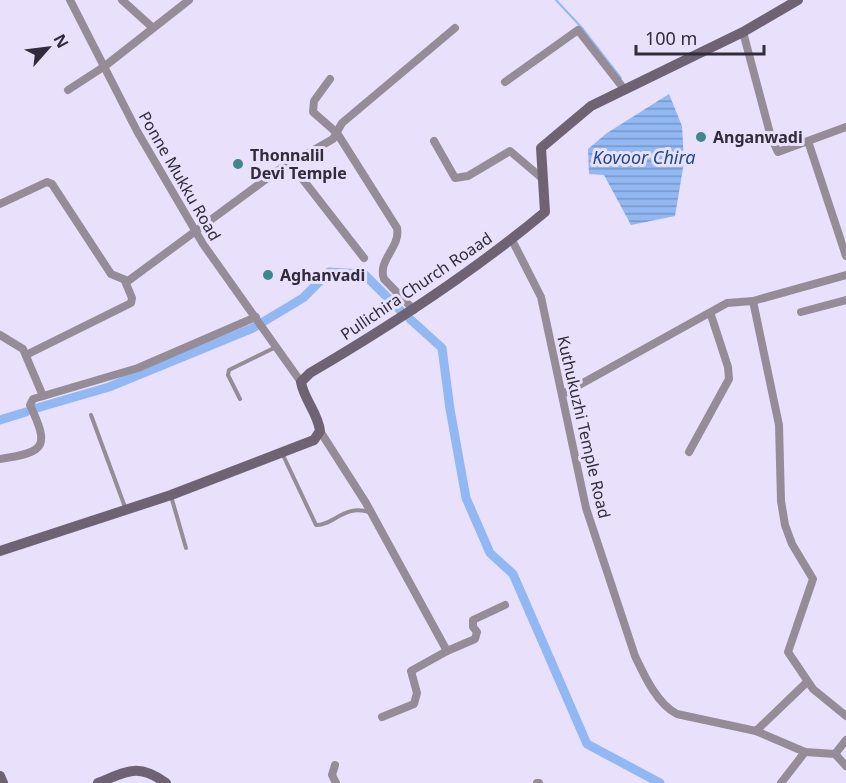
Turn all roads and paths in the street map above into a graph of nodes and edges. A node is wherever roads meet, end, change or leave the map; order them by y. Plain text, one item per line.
1 (69, 0) edge
2 (122, 0) edge
3 (189, 0) edge
4 (792, 2) edge
5 (153, 28) junction
6 (455, 28) dead end
7 (742, 32) junction
8 (105, 66) junction
9 (330, 79) dead end
10 (505, 82) dead end
11 (624, 89) junction
12 (68, 90) dead end
13 (846, 127) edge
14 (337, 133) junction
15 (434, 141) dead end
16 (808, 141) junction
17 (290, 163) junction
18 (543, 180) junction
19 (0, 204) edge
20 (195, 230) junction
21 (512, 240) junction
22 (846, 256) edge
23 (364, 258) dead end
24 (846, 274) edge
25 (126, 281) junction
26 (846, 300) edge
27 (753, 301) junction
28 (414, 310) junction
29 (801, 312) dead end
30 (711, 315) junction
31 (256, 317) junction
32 (0, 335) edge
33 (277, 347) junction
34 (26, 355) junction
35 (301, 382) junction
36 (563, 394) junction
37 (43, 396) junction
38 (240, 399) dead end
39 (91, 415) dead end
40 (320, 431) junction
41 (688, 452) dead end
42 (281, 453) junction
43 (0, 459) edge
44 (171, 495) junction
45 (126, 510) junction
46 (371, 512) junction
47 (186, 548) dead end
48 (0, 550) edge
49 (506, 605) dead end
50 (447, 651) junction
51 (807, 682) junction
52 (846, 716) edge
53 (382, 717) dead end
54 (756, 731) junction
55 (846, 740) edge
56 (805, 752) junction
57 (835, 754) junction
58 (335, 765) dead end
59 (846, 766) edge
60 (0, 776) edge
61 (120, 779) edge
62 (3, 783) edge
63 (98, 783) edge
64 (166, 783) edge
65 (336, 783) edge
66 (781, 783) edge

1 - 8 street, Ponne Mukku Road
2 - 5 street
3 - 5 street
4 - 7 main road, Pullichira Church Roaad
5 - 8 street
6 - 14 street
7 - 11 main road, Pullichira Church Roaad
7 - 16 street
8 - 12 street
8 - 20 street, Ponne Mukku Road
9 - 14 street
10 - 11 street
11 - 18 main road, Pullichira Church Roaad
13 - 16 street
14 - 17 street
14 - 28 street
15 - 18 street
16 - 22 street
17 - 20 street
17 - 23 street
18 - 21 main road, Pullichira Church Roaad
19 - 25 street
20 - 25 street
20 - 31 street, Ponne Mukku Road
21 - 28 main road, Pullichira Church Roaad
21 - 36 street, Kuthukuzhi Temple Road
24 - 27 street
25 - 34 street
26 - 29 street
27 - 30 street
27 - 51 street
28 - 35 main road, Pullichira Church Roaad
30 - 36 street
30 - 41 street
31 - 33 street, Ponne Mukku Road
31 - 37 street
32 - 34 street
33 - 35 street, Ponne Mukku Road
33 - 38 lane
34 - 37 street
35 - 40 main road
36 - 54 street, Kuthukuzhi Temple Road
37 - 43 street
39 - 45 lane
40 - 42 main road
40 - 46 street
42 - 44 main road
42 - 46 lane
44 - 45 main road
44 - 47 lane
45 - 48 main road
46 - 50 street
49 - 50 street
50 - 53 street
51 - 52 street
51 - 54 street
54 - 56 street, Kuthukuzhi Temple Road
55 - 57 street
56 - 57 street, Kuthukuzhi Temple Road
56 - 66 street
57 - 59 street
58 - 65 street
60 - 62 main road
61 - 63 main road
61 - 64 main road

